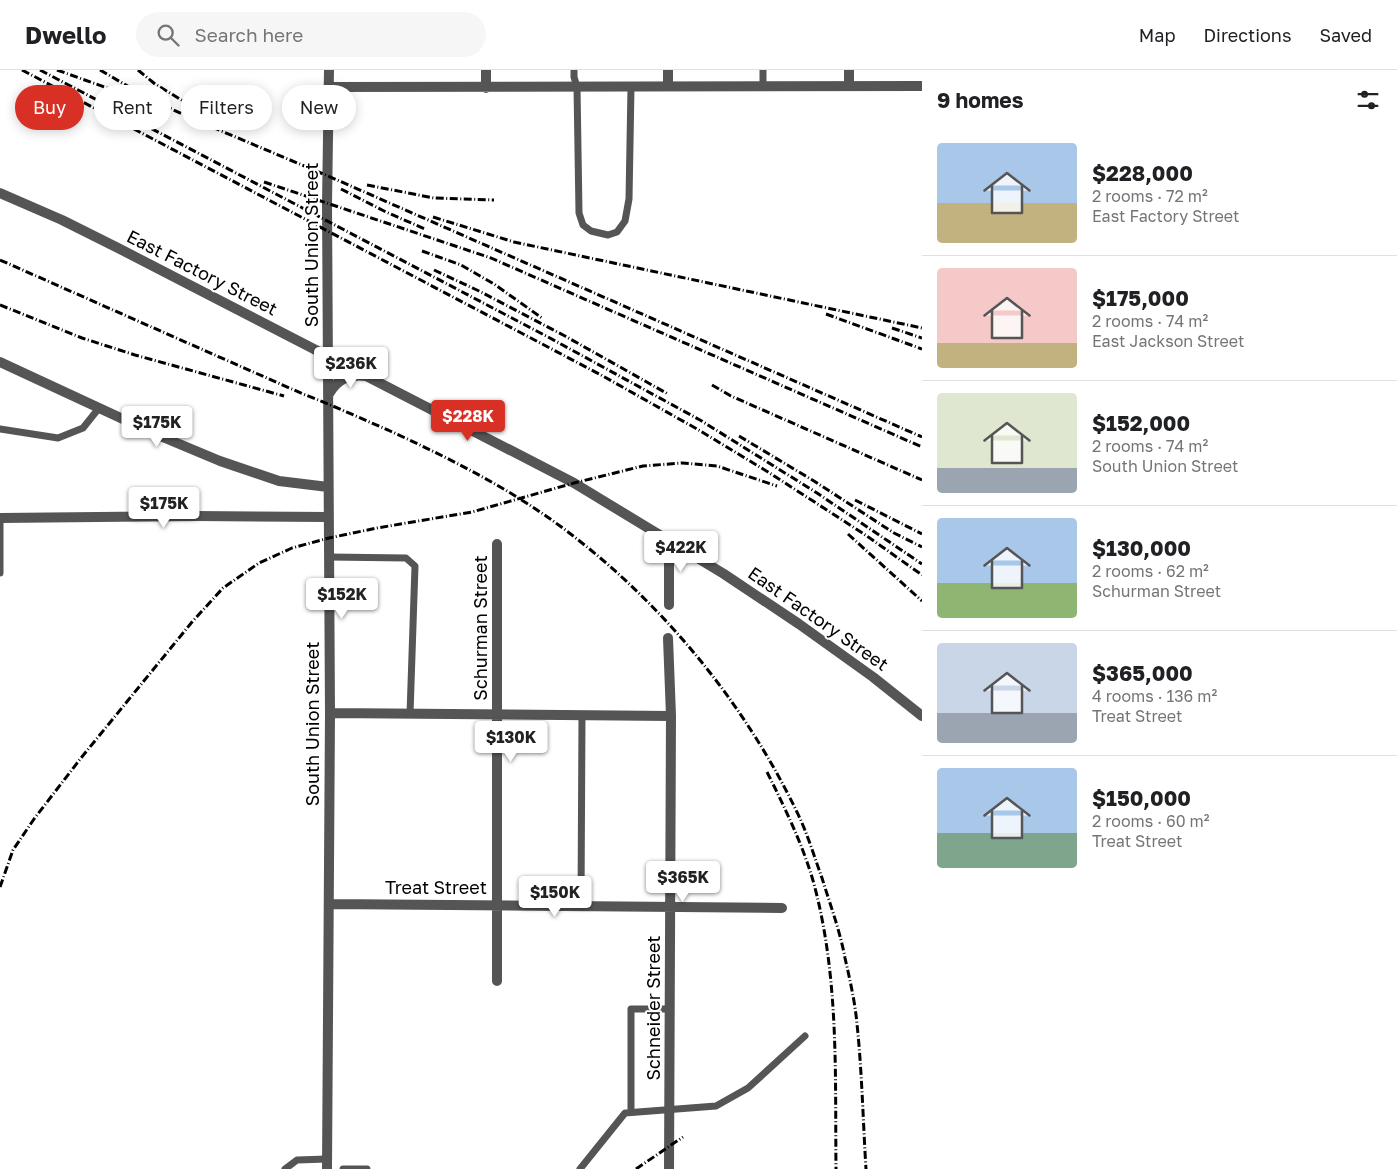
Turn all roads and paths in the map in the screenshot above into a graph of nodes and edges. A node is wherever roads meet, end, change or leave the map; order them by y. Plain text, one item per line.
1 (329, 70) edge
2 (486, 70) edge
3 (574, 70) edge
4 (668, 70) edge
5 (763, 70) edge
6 (849, 70) edge
7 (328, 85) edge
8 (631, 86) junction
9 (668, 86) junction
10 (763, 86) junction
11 (849, 86) junction
12 (922, 86) edge
13 (356, 87) edge
14 (578, 87) junction
15 (486, 88) junction
16 (328, 130) edge
17 (0, 193) edge
18 (328, 355) junction
19 (0, 362) edge
20 (369, 377) junction
21 (328, 395) junction
22 (99, 408) junction
23 (0, 429) edge
24 (328, 487) junction
25 (328, 517) junction
26 (0, 518) edge
27 (669, 540) junction
28 (497, 544) dead end
29 (329, 557) junction
30 (0, 572) edge
31 (669, 605) dead end
32 (668, 638) dead end
33 (330, 713) junction
34 (410, 714) junction
35 (498, 714) junction
36 (582, 715) junction
37 (671, 716) junction
38 (922, 716) edge
39 (329, 904) junction
40 (498, 905) junction
41 (582, 905) junction
42 (670, 906) junction
43 (782, 908) dead end
44 (497, 981) dead end
45 (670, 1009) junction
46 (805, 1036) dead end
47 (669, 1108) junction
48 (631, 1112) junction
49 (328, 1164) edge
50 (285, 1169) edge
51 (343, 1169) edge
52 (367, 1169) edge
53 (580, 1169) edge
54 (669, 1169) edge

1 - 7 street, South Union Street
2 - 15 street
3 - 14 lane
4 - 9 street
5 - 10 lane
6 - 11 street
8 - 9 street
8 - 14 street
8 - 14 lane
9 - 10 street
10 - 11 street
11 - 12 street
13 - 15 street
14 - 15 street
16 - 18 street, South Union Street
17 - 18 street, East Factory Street
18 - 20 street, East Factory Street
18 - 21 street, South Union Street
19 - 22 street
20 - 21 street
20 - 27 street, East Factory Street
21 - 24 street, South Union Street
22 - 23 lane
22 - 24 street
24 - 25 street, South Union Street
25 - 26 street
25 - 29 street, South Union Street
26 - 30 lane
27 - 31 street
27 - 38 street, East Factory Street
28 - 35 street, Schurman Street
29 - 33 street, South Union Street
29 - 34 lane
32 - 37 street, Schneider Street
33 - 34 street
33 - 39 street, South Union Street
34 - 35 street
35 - 36 street
35 - 40 street, Schurman Street
36 - 37 street
36 - 41 lane
37 - 42 street, Schneider Street
39 - 40 street, Treat Street
39 - 49 street, South Union Street
40 - 41 street, Treat Street
40 - 44 street, Schurman Street
41 - 42 street, Treat Street
42 - 43 street, Treat Street
42 - 45 street, Schneider Street
45 - 47 street, Schneider Street
45 - 48 lane
46 - 47 lane
47 - 48 lane
47 - 54 street, Schneider Street
48 - 53 lane
49 - 50 lane
51 - 52 lane

